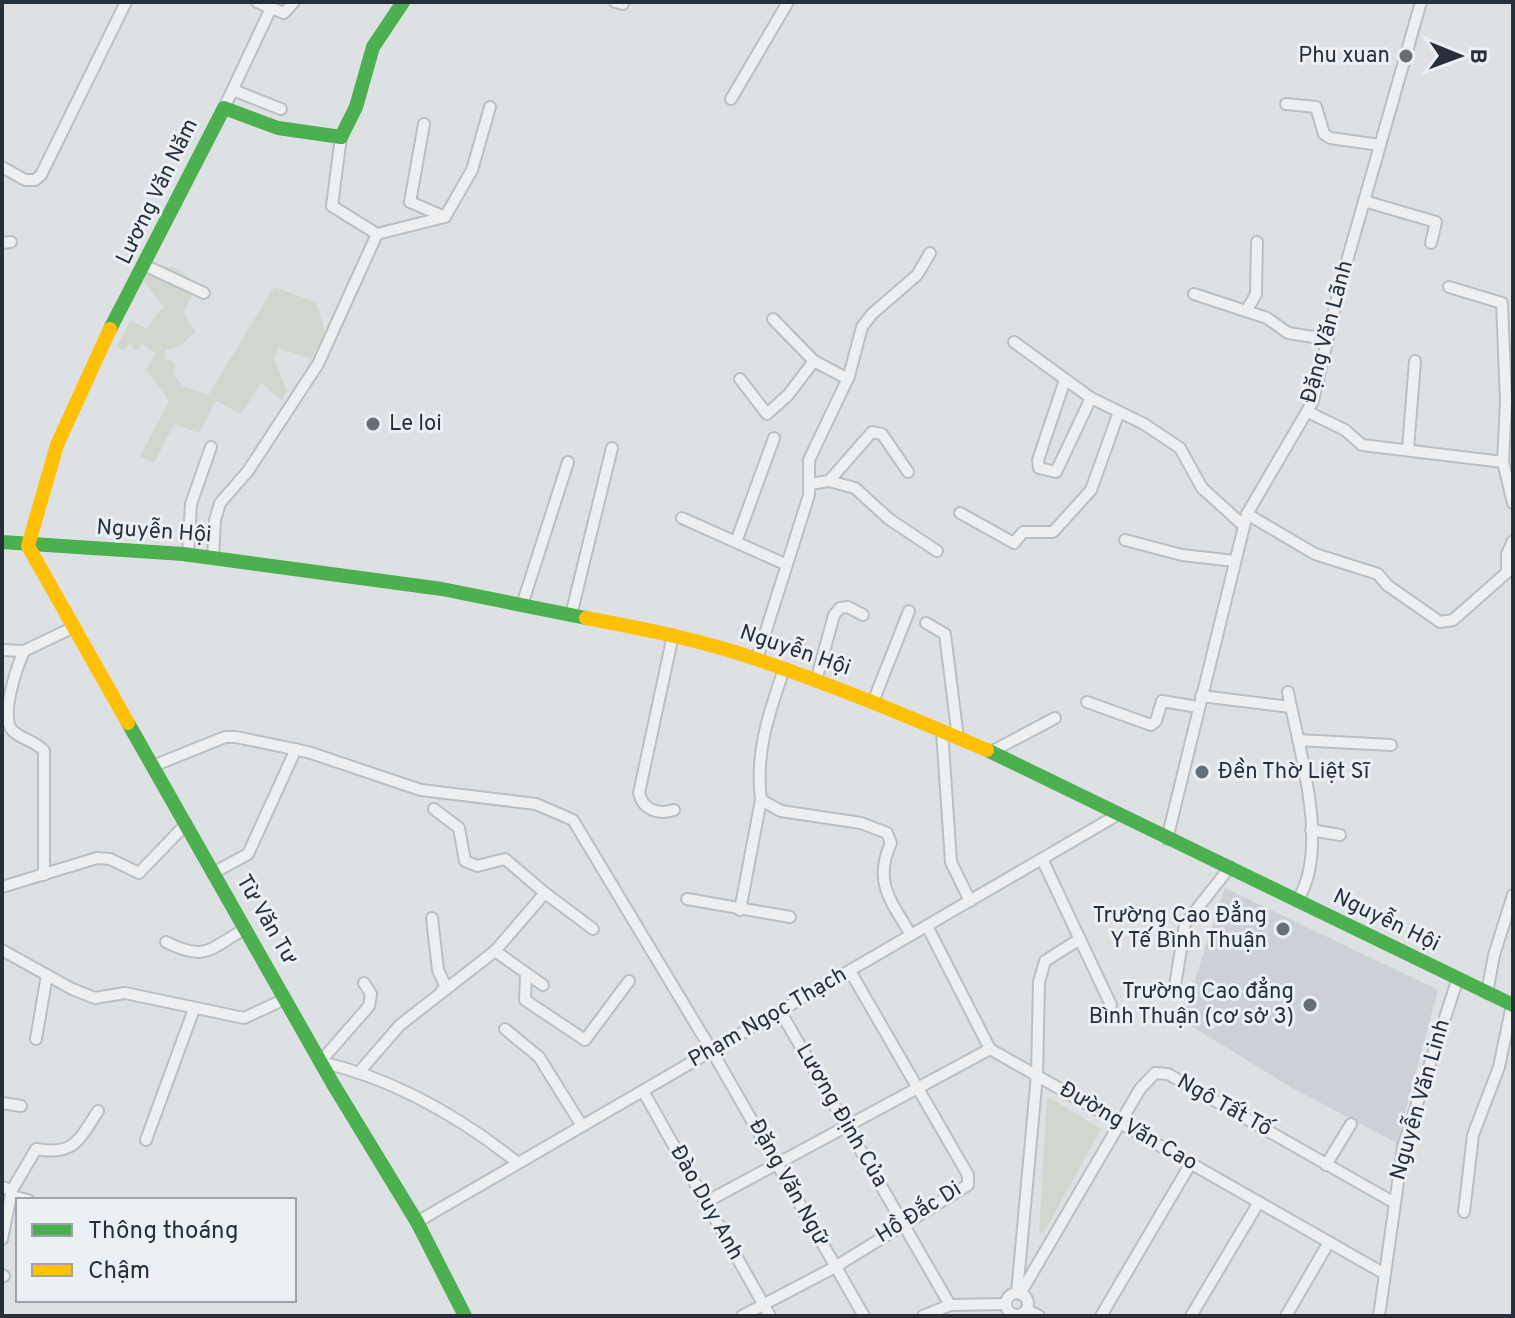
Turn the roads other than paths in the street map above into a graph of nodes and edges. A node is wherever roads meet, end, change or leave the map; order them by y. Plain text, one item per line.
1 (126, 2) edge
2 (257, 2) edge
3 (294, 2) edge
4 (403, 2) edge
5 (788, 2) edge
6 (1421, 2) edge
7 (271, 8) junction
8 (233, 90) junction
9 (731, 99) dead end
10 (1286, 104) dead end
11 (490, 107) dead end
12 (224, 108) junction
13 (281, 109) dead end
14 (424, 124) dead end
15 (341, 137) junction
16 (1380, 145) junction
17 (2, 167) edge
18 (1364, 201) junction
19 (445, 217) junction
20 (377, 234) junction
21 (1257, 242) dead end
22 (1431, 243) dead end
23 (930, 253) dead end
24 (146, 266) junction
25 (1449, 287) dead end
26 (204, 293) dead end
27 (1194, 294) dead end
28 (1247, 310) junction
29 (773, 319) dead end
30 (1326, 339) junction
31 (1014, 342) dead end
32 (1509, 354) edge
33 (814, 361) junction
34 (1415, 361) dead end
35 (740, 379) dead end
36 (848, 379) junction
37 (1065, 380) junction
38 (1091, 398) junction
39 (1119, 412) junction
40 (1308, 412) junction
41 (774, 438) dead end
42 (211, 447) dead end
43 (612, 448) dead end
44 (1408, 449) junction
45 (568, 462) dead end
46 (1503, 462) junction
47 (908, 472) dead end
48 (829, 481) junction
49 (810, 484) junction
50 (1513, 503) edge
51 (960, 513) dead end
52 (682, 518) dead end
53 (1246, 520) junction
54 (1125, 540) dead end
55 (1513, 541) edge
56 (2, 542) edge
57 (736, 542) junction
58 (28, 546) junction
59 (937, 551) dead end
60 (188, 555) junction
61 (213, 558) junction
62 (1235, 561) junction
63 (787, 565) junction
64 (1510, 569) edge
65 (522, 605) junction
66 (909, 611) dead end
67 (571, 615) junction
68 (863, 615) dead end
69 (926, 623) dead end
70 (74, 627) junction
71 (673, 635) junction
72 (2, 650) edge
73 (24, 651) junction
74 (757, 659) junction
75 (784, 669) junction
76 (816, 681) junction
77 (1288, 692) dead end
78 (1199, 701) junction
79 (873, 702) junction
80 (1087, 702) dead end
81 (1291, 707) junction
82 (1055, 718) dead end
83 (942, 731) junction
84 (958, 738) junction
85 (1298, 740) junction
86 (1391, 745) dead end
87 (296, 749) junction
88 (991, 752) junction
89 (153, 766) junction
90 (761, 800) junction
91 (434, 809) dead end
92 (674, 810) dead end
93 (1119, 814) junction
94 (186, 824) junction
95 (1311, 830) junction
96 (1340, 835) dead end
97 (1167, 839) junction
98 (1042, 859) junction
99 (1230, 867) junction
100 (213, 873) junction
101 (44, 875) junction
102 (2, 887) edge
103 (545, 893) junction
104 (1513, 895) edge
105 (687, 899) dead end
106 (970, 901) junction
107 (1297, 901) junction
108 (740, 910) junction
109 (790, 917) dead end
110 (432, 918) dead end
111 (927, 926) junction
112 (245, 929) junction
113 (593, 929) dead end
114 (911, 935) junction
115 (1080, 939) junction
116 (166, 942) dead end
117 (2, 950) edge
118 (495, 951) junction
119 (850, 971) junction
120 (526, 974) junction
121 (47, 975) junction
122 (629, 981) dead end
123 (1457, 981) junction
124 (364, 983) dead end
125 (543, 985) dead end
126 (1175, 986) dead end
127 (446, 987) junction
128 (1487, 993) junction
129 (285, 999) junction
130 (1111, 1005) dead end
131 (1513, 1005) edge
132 (194, 1009) junction
133 (780, 1011) junction
134 (505, 1029) dead end
135 (36, 1039) dead end
136 (990, 1049) junction
137 (712, 1051) junction
138 (320, 1062) junction
139 (360, 1071) junction
140 (1037, 1075) junction
141 (919, 1088) junction
142 (643, 1091) junction
143 (2, 1103) edge
144 (21, 1106) dead end
145 (98, 1111) dead end
146 (1120, 1123) junction
147 (1351, 1124) dead end
148 (582, 1126) junction
149 (849, 1127) junction
150 (146, 1140) dead end
151 (518, 1163) junction
152 (1191, 1163) junction
153 (778, 1164) junction
154 (1326, 1165) junction
155 (8, 1191) edge
156 (706, 1202) junction
157 (1259, 1202) junction
158 (1393, 1202) junction
159 (1464, 1212) dead end
160 (417, 1222) junction
161 (902, 1224) junction
162 (2, 1239) edge
163 (1329, 1242) junction
164 (1020, 1255) junction
165 (1040, 1264) junction
166 (835, 1267) junction
167 (1385, 1274) junction
168 (1019, 1294) junction
169 (1006, 1304) junction
170 (763, 1305) junction
171 (950, 1305) junction
172 (1027, 1310) junction
173 (465, 1316) edge
174 (742, 1316) edge
175 (770, 1316) edge
176 (864, 1316) edge
177 (923, 1316) edge
178 (1015, 1316) edge
179 (1039, 1316) edge
180 (1101, 1316) edge
181 (1191, 1316) edge
182 (1286, 1316) edge
183 (1379, 1316) edge

1 - 17 street
2 - 7 street
3 - 7 street
4 - 15 street
5 - 9 street
6 - 16 street, Đặng Văn Lãnh
7 - 8 street
8 - 12 street
8 - 13 street
10 - 16 street
11 - 19 street
12 - 15 street, Lương Văn Năm
12 - 24 street, Lương Văn Năm
14 - 19 street
15 - 20 street
16 - 18 street, Đặng Văn Lãnh
18 - 22 street
18 - 30 street, Đặng Văn Lãnh
19 - 20 street
20 - 61 street
21 - 28 street
23 - 36 street
24 - 26 street
24 - 58 street, Lương Văn Năm
25 - 32 street
27 - 28 street
28 - 30 street
29 - 33 street
30 - 40 street, Đặng Văn Lãnh
31 - 37 street
32 - 46 street
33 - 35 street
33 - 36 street
34 - 44 street
36 - 49 street
37 - 38 street
37 - 38 street
38 - 39 street
39 - 51 street
39 - 53 street
40 - 44 street
40 - 53 street, Đặng Văn Lãnh
41 - 57 street
42 - 60 street
43 - 67 street
44 - 46 street
45 - 65 street
46 - 50 street
47 - 48 street
48 - 49 street
48 - 59 street
49 - 63 street
52 - 57 street
53 - 62 street, Đặng Văn Lãnh
53 - 64 street
54 - 62 street
55 - 64 street
56 - 58 street, Nguyễn Hội
57 - 63 street
58 - 60 street, Nguyễn Hội
58 - 70 street, Từ Văn Tư
60 - 61 street, Nguyễn Hội
61 - 65 street, Nguyễn Hội
62 - 78 street, Đặng Văn Lãnh
63 - 74 street
65 - 67 street, Nguyễn Hội
66 - 79 street
67 - 71 street, Nguyễn Hội
68 - 76 street
69 - 84 street
70 - 73 street
70 - 89 street, Từ Văn Tư
71 - 74 street, Nguyễn Hội
71 - 92 street
72 - 73 street
73 - 101 street
74 - 75 street, Nguyễn Hội
75 - 76 street, Nguyễn Hội
75 - 90 street
76 - 79 street, Nguyễn Hội
77 - 81 street
78 - 80 street
78 - 81 street
78 - 97 street, Đặng Văn Lãnh
79 - 83 street, Nguyễn Hội
81 - 85 street
82 - 88 street
83 - 84 street, Nguyễn Hội
83 - 106 street
84 - 88 street, Nguyễn Hội
85 - 86 street
85 - 95 street
87 - 89 street, Đặng Văn Ngữ
87 - 100 street
87 - 137 street, Đặng Văn Ngữ
88 - 93 street, Nguyễn Hội
89 - 94 street, Từ Văn Tư
90 - 108 street
90 - 114 street
91 - 103 street
93 - 97 street, Nguyễn Hội
93 - 98 street, Phạm Ngọc Thạch
94 - 100 street, Từ Văn Tư
94 - 101 street
95 - 96 street
95 - 107 street
97 - 99 street, Nguyễn Hội
98 - 106 street, Phạm Ngọc Thạch
98 - 115 street
99 - 107 street, Nguyễn Hội
99 - 126 street
100 - 112 street, Từ Văn Tư
101 - 102 street
103 - 113 street
103 - 118 street
104 - 128 street
105 - 108 street
106 - 111 street, Phạm Ngọc Thạch
107 - 123 street, Nguyễn Hội
108 - 109 street
110 - 127 street
111 - 114 street, Phạm Ngọc Thạch
111 - 136 street
112 - 116 street
112 - 129 street, Từ Văn Tư
114 - 119 street, Phạm Ngọc Thạch
115 - 130 street
115 - 140 street
117 - 121 street
118 - 120 street
118 - 127 street
119 - 133 street, Phạm Ngọc Thạch
119 - 141 street, Hồ Đắc Di
120 - 122 street
120 - 125 street
121 - 132 street
121 - 135 street
123 - 128 street, Nguyễn Hội
123 - 158 street, Nguyễn Văn Linh
124 - 138 street
127 - 139 street
128 - 131 street, Nguyễn Hội
129 - 132 street
129 - 138 street, Từ Văn Tư
131 - 159 street
132 - 150 street
133 - 137 street, Phạm Ngọc Thạch
133 - 149 street, Lương Định Của
134 - 148 street
136 - 140 street, Đường Văn Cao
136 - 141 street
137 - 142 street, Phạm Ngọc Thạch
137 - 153 street, Đặng Văn Ngữ
138 - 139 street
138 - 160 street, Từ Văn Tư
139 - 151 street
140 - 146 street, Đường Văn Cao
140 - 164 street
141 - 149 street
141 - 161 street, Hồ Đắc Di
142 - 148 street, Phạm Ngọc Thạch
142 - 156 street, Đào Duy Anh
143 - 144 street
145 - 155 street
146 - 152 street, Đường Văn Cao
146 - 154 street, Ngô Tất Tố
146 - 165 street, Ngô Tất Tố
147 - 154 street
148 - 151 street, Phạm Ngọc Thạch
149 - 153 street
149 - 161 street, Lương Định Của
151 - 160 street, Phạm Ngọc Thạch
152 - 157 street, Đường Văn Cao
152 - 180 street
153 - 156 street
153 - 166 street, Đặng Văn Ngữ
154 - 158 street, Ngô Tất Tố
155 - 162 street
156 - 170 street, Đào Duy Anh
157 - 163 street, Đường Văn Cao
157 - 181 street
158 - 167 street, Nguyễn Văn Linh
160 - 173 street, Từ Văn Tư
161 - 166 street, Hồ Đắc Di
161 - 171 street, Lương Định Của
163 - 167 street, Đường Văn Cao
163 - 182 street
164 - 165 street
164 - 168 street
165 - 168 street, Ngô Tất Tố
166 - 170 street, Hồ Đắc Di
166 - 176 street, Đặng Văn Ngữ
167 - 183 street, Nguyễn Văn Linh
168 - 169 street
168 - 172 street
169 - 171 street
169 - 178 street
170 - 174 street, Hồ Đắc Di
170 - 175 street, Đào Duy Anh
171 - 177 street
172 - 178 street
172 - 179 street

